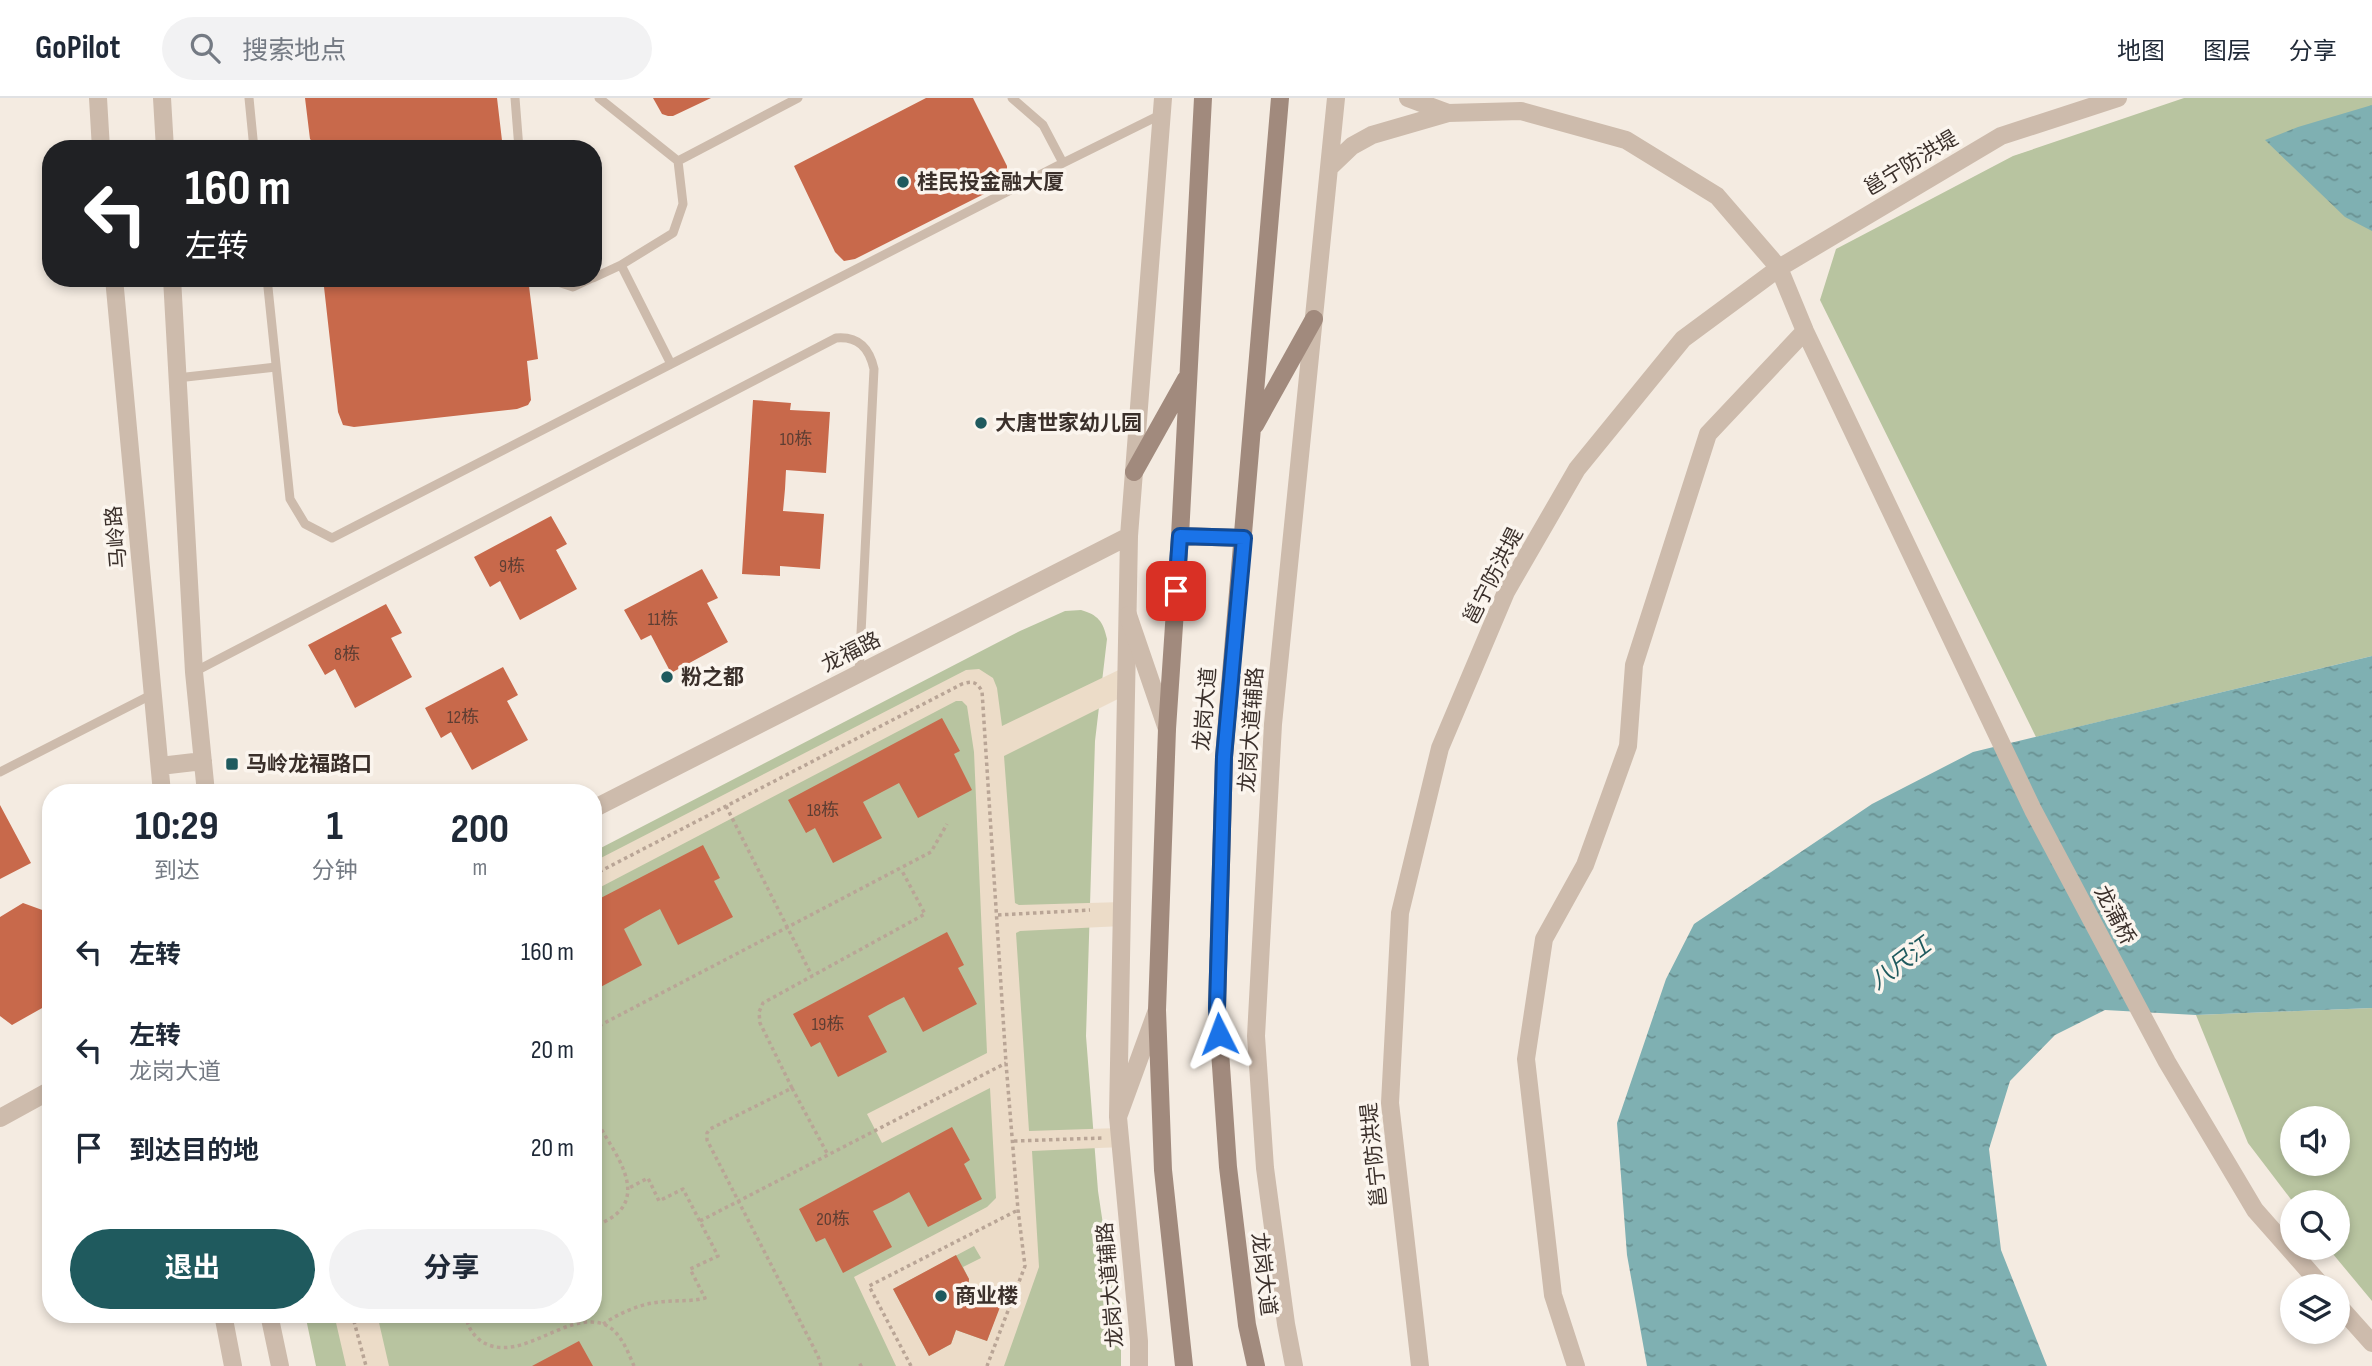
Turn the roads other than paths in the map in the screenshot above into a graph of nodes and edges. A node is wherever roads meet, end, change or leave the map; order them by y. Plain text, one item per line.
1 (98, 98) edge
2 (162, 98) edge
3 (249, 98) edge
4 (515, 98) edge
5 (599, 98) edge
6 (798, 98) edge
7 (1012, 98) edge
8 (1203, 98) edge
9 (1280, 98) edge
10 (1336, 98) edge
11 (1408, 98) edge
12 (2118, 98) edge
13 (1163, 106) edge
14 (1448, 113) junction
15 (101, 140) edge
16 (164, 140) edge
17 (253, 140) edge
18 (518, 140) edge
19 (678, 161) junction
20 (1063, 163) junction
21 (1329, 169) junction
22 (621, 265) junction
23 (1779, 268) junction
24 (602, 274) edge
25 (115, 287) edge
26 (172, 287) edge
27 (268, 287) edge
28 (1314, 319) junction
29 (1805, 331) junction
30 (671, 364) junction
31 (276, 368) junction
32 (1188, 376) junction
33 (177, 378) junction
34 (1252, 431) junction
35 (1135, 472) junction
36 (1180, 536) junction
37 (1129, 537) junction
38 (1244, 538) junction
39 (1128, 615) junction
40 (194, 673) junction
41 (859, 674) junction
42 (153, 694) junction
43 (1167, 729) junction
44 (203, 761) junction
45 (160, 766) junction
46 (0, 772) edge
47 (161, 784) edge
48 (205, 784) edge
49 (602, 804) edge
50 (1157, 1010) junction
51 (42, 1095) edge
52 (1118, 1117) junction
53 (0, 1118) edge
54 (2311, 1274) edge
55 (2350, 1318) edge
56 (225, 1323) edge
57 (271, 1323) edge
58 (2372, 1343) edge
59 (233, 1366) edge
60 (280, 1366) edge
61 (1139, 1366) edge
62 (1185, 1366) edge
63 (1256, 1366) edge
64 (1294, 1366) edge
65 (1420, 1366) edge
66 (1576, 1366) edge

1 - 15 street
2 - 16 street
3 - 17 lane
4 - 18 lane
5 - 19 lane
6 - 19 lane
7 - 20 lane
8 - 32 main road, 龙岗大道
9 - 34 main road, 龙岗大道
10 - 21 street, 龙岗大道辅路
11 - 14 street
12 - 23 street, 邕宁防洪堤
13 - 20 lane
13 - 35 street, 龙岗大道辅路
14 - 21 street
14 - 23 street, 龙蒲桥
19 - 22 lane
20 - 30 lane
21 - 28 street, 龙岗大道辅路
22 - 24 lane
22 - 30 lane
23 - 29 street, 龙蒲桥
23 - 65 street, 邕宁防洪堤
25 - 42 street, 马岭路
26 - 33 street
27 - 31 lane
28 - 34 main road
28 - 64 street, 龙岗大道辅路
29 - 54 street, 龙蒲桥
29 - 66 street
30 - 31 lane
31 - 33 lane
32 - 35 main road
32 - 36 main road, 龙岗大道
33 - 40 street
34 - 38 main road, 龙岗大道
35 - 37 street, 龙岗大道辅路
36 - 38 main road
36 - 43 main road, 龙岗大道
37 - 39 street, 龙岗大道辅路
37 - 41 street, 龙福路
38 - 63 main road, 龙岗大道
39 - 43 street
39 - 52 street, 龙岗大道辅路
40 - 41 lane
40 - 44 street
41 - 49 street, 龙福路
42 - 45 street, 马岭路
42 - 46 lane
43 - 50 main road, 龙岗大道
44 - 45 street
44 - 48 street
45 - 47 street, 马岭路
50 - 52 street, 龙岗大道辅路
50 - 62 main road, 龙岗大道
51 - 53 street
52 - 61 street, 龙岗大道辅路
55 - 58 street
56 - 59 street
57 - 60 street

